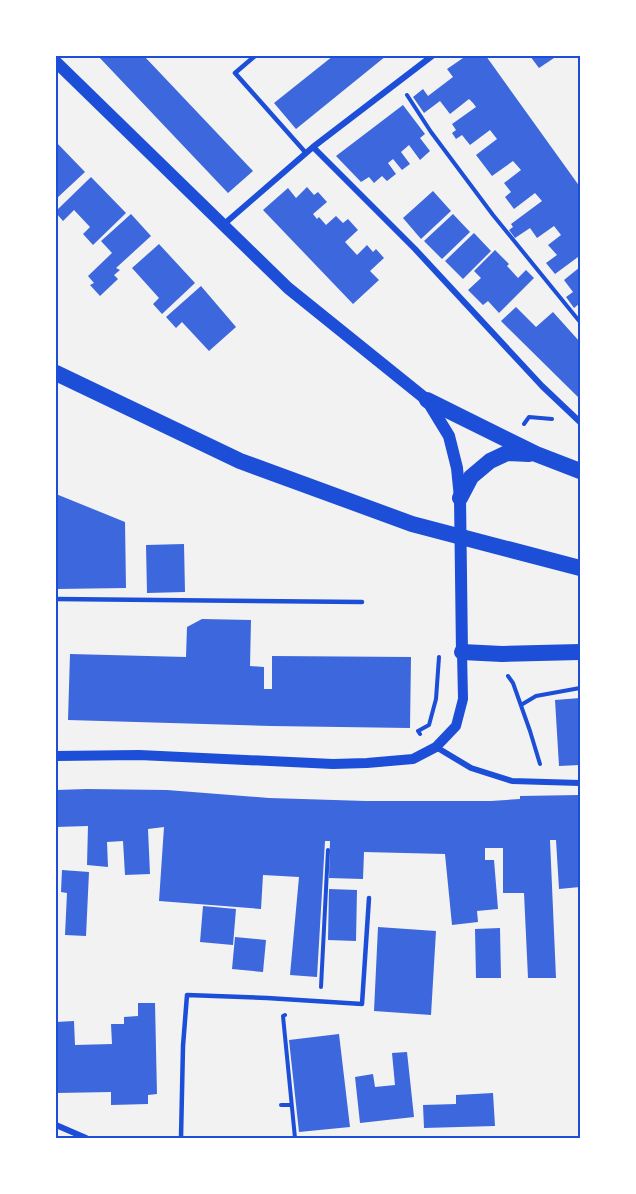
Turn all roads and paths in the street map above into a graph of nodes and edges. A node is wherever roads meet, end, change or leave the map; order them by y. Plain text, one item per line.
1 (255, 56) edge
2 (432, 56) edge
3 (56, 62) edge
4 (398, 82) junction
5 (313, 147) junction
6 (306, 153) junction
7 (223, 225) junction
8 (580, 322) edge
9 (56, 373) edge
10 (427, 400) junction
11 (562, 420) dead end
12 (580, 422) edge
13 (512, 442) junction
14 (536, 454) junction
15 (580, 471) edge
16 (460, 498) junction
17 (580, 568) edge
18 (56, 599) edge
19 (362, 602) dead end
20 (462, 652) junction
21 (580, 652) edge
22 (491, 653) junction
23 (580, 688) edge
24 (521, 705) junction
25 (436, 747) junction
26 (56, 756) edge
27 (546, 782) junction
28 (580, 783) edge
29 (328, 850) dead end
30 (369, 898) dead end
31 (303, 1000) junction
32 (321, 1002) junction
33 (280, 1105) dead end
34 (291, 1105) junction
35 (56, 1125) edge
36 (86, 1138) edge
37 (181, 1138) edge
38 (296, 1138) edge

1 - 6 lane
2 - 4 street
3 - 7 main road
4 - 5 street
4 - 8 path
5 - 6 street
5 - 12 street
6 - 7 street
7 - 10 main road
9 - 17 highway
10 - 13 highway
10 - 16 main road
11 - 13 path
13 - 14 highway
14 - 15 highway
14 - 16 highway
16 - 20 main road
18 - 19 lane
20 - 22 highway
20 - 25 street
20 - 25 path
21 - 22 highway
22 - 24 path
23 - 24 path
24 - 27 path
25 - 26 street
25 - 27 street
27 - 28 street
29 - 32 path
30 - 32 lane
31 - 32 lane
31 - 34 path
31 - 37 lane
33 - 34 path
34 - 38 path
35 - 36 street

